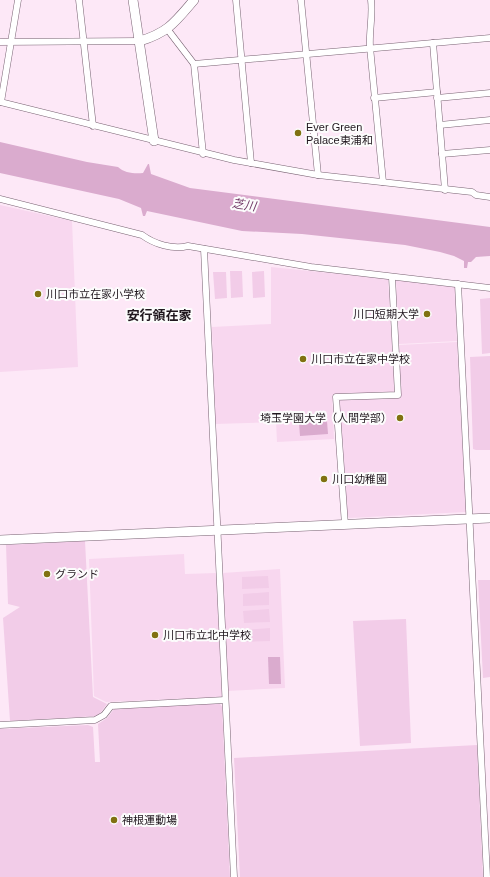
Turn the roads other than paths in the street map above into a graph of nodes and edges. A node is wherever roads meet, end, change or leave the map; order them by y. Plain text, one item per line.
1 (18, 0) edge
2 (79, 0) edge
3 (133, 0) edge
4 (194, 0) edge
5 (236, 0) edge
6 (301, 0) edge
7 (371, 0) edge
8 (168, 30) junction
9 (490, 38) edge
10 (84, 41) junction
11 (140, 41) junction
12 (0, 42) edge
13 (11, 42) junction
14 (433, 43) junction
15 (370, 48) junction
16 (306, 54) junction
17 (241, 59) junction
18 (194, 64) junction
19 (490, 93) edge
20 (437, 95) junction
21 (374, 98) junction
22 (1, 102) edge
23 (490, 120) edge
24 (440, 125) junction
25 (93, 126) junction
26 (154, 142) junction
27 (490, 150) edge
28 (203, 154) junction
29 (442, 154) junction
30 (251, 163) junction
31 (318, 175) junction
32 (382, 182) junction
33 (445, 190) junction
34 (490, 197) edge
35 (0, 199) edge
36 (204, 249) junction
37 (392, 277) junction
38 (458, 284) junction
39 (490, 288) edge
40 (490, 518) edge
41 (469, 519) junction
42 (345, 525) junction
43 (216, 531) junction
44 (0, 540) edge
45 (225, 700) junction
46 (0, 725) edge
47 (234, 877) edge
48 (487, 877) edge

1 - 13 street
2 - 10 street
3 - 11 street
4 - 8 street
5 - 17 street
6 - 16 street
7 - 15 street
8 - 11 street
8 - 18 street
9 - 14 street
10 - 11 street
10 - 13 street
10 - 25 street
11 - 26 street
12 - 13 street
13 - 22 street
14 - 15 street
14 - 20 street
15 - 16 street
15 - 21 street
16 - 17 street
16 - 31 street
17 - 18 street
17 - 30 street
18 - 28 street
19 - 20 street
20 - 21 street
20 - 24 street
21 - 32 street
22 - 25 street
23 - 24 street
24 - 29 street
25 - 26 street
26 - 28 street
27 - 29 street
28 - 30 street
29 - 33 street
30 - 31 street
31 - 32 street
32 - 33 street
33 - 34 street
35 - 36 street
36 - 37 street
36 - 43 street
37 - 38 street
37 - 42 street
38 - 39 street
38 - 41 street
40 - 41 street
41 - 42 street
41 - 48 street
42 - 43 street
43 - 44 street
43 - 45 street
45 - 46 street
45 - 47 street

